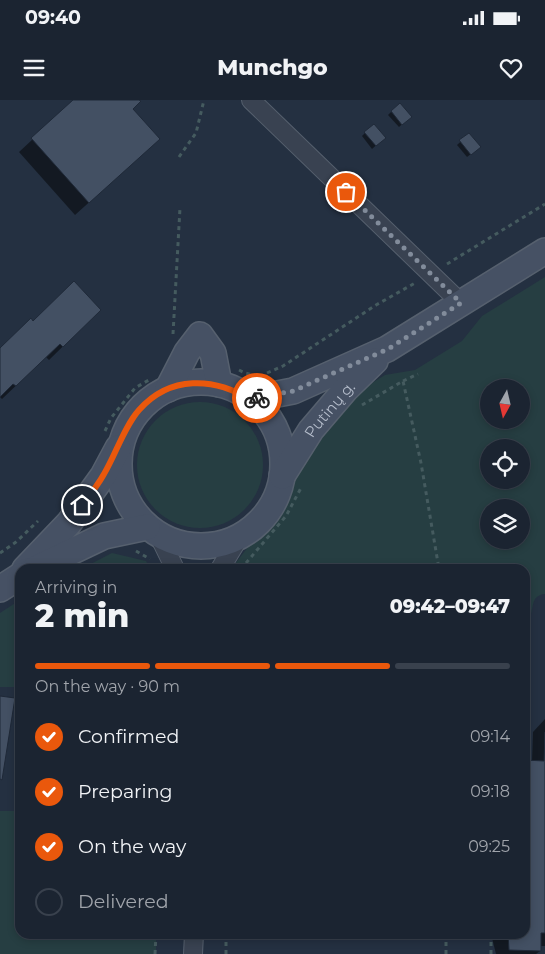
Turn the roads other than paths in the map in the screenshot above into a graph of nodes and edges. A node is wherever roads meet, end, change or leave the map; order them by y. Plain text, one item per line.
1 (250, 100) edge
2 (545, 251) edge
3 (461, 303) junction
4 (388, 349) junction
5 (219, 384) junction
6 (168, 389) junction
7 (251, 400) junction
8 (122, 439) junction
9 (282, 476) junction
10 (152, 530) junction
11 (240, 536) junction
12 (30, 564) edge
13 (44, 564) edge
14 (173, 564) edge
15 (223, 564) edge
16 (194, 939) edge
17 (193, 954) edge

1 - 3 street
2 - 3 main road, Putinų g.
3 - 4 main road, Putinų g.
4 - 7 main road, Putinų g.
4 - 9 main road, Putinų g.
5 - 6 main road
5 - 6 main road
5 - 7 main road
6 - 8 main road
7 - 9 main road
8 - 10 main road
8 - 12 main road
9 - 11 main road
10 - 11 main road
10 - 13 main road
10 - 14 street
11 - 15 street
16 - 17 street

